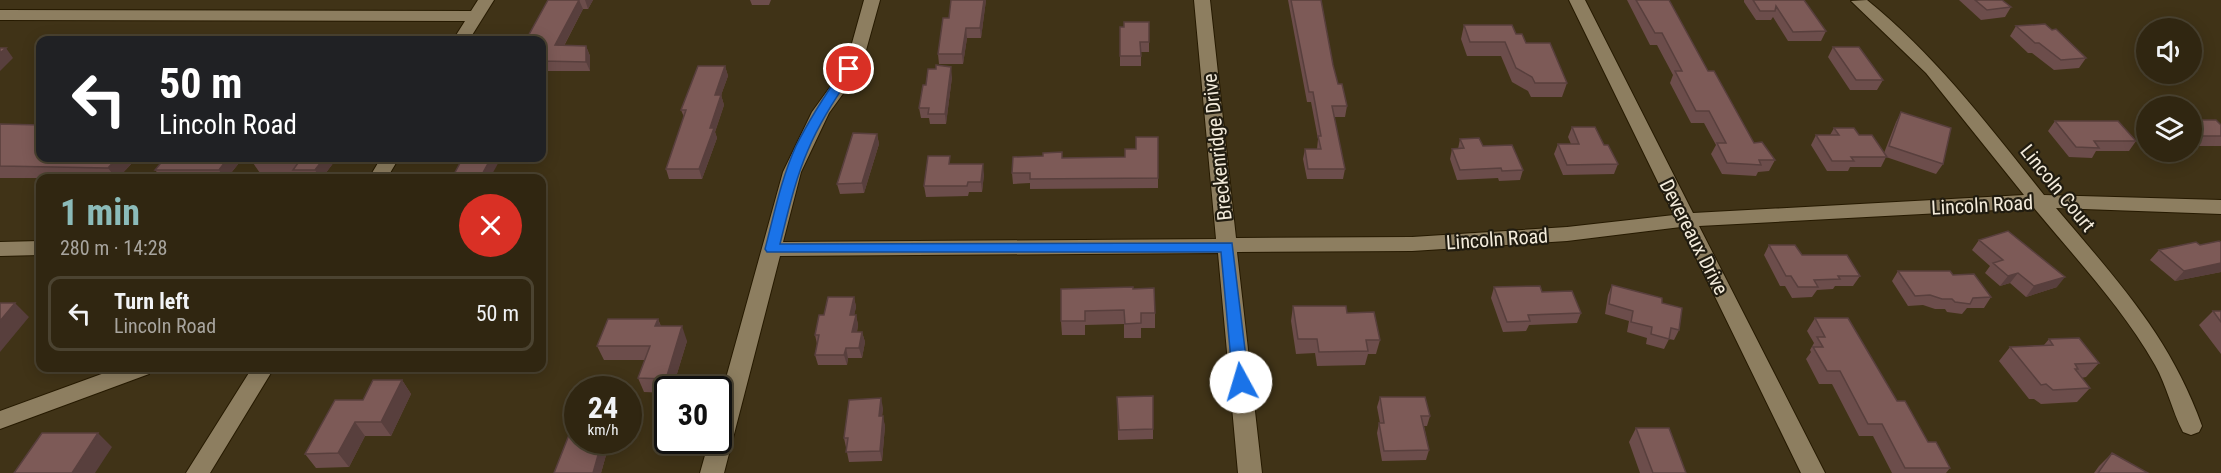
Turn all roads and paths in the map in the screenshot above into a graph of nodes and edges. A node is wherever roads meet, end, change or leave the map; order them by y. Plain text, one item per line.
1 (486, 0) edge
2 (872, 0) edge
3 (1202, 0) edge
4 (1577, 0) edge
5 (1859, 1) edge
6 (0, 15) edge
7 (477, 16) junction
8 (464, 36) edge
9 (2039, 201) junction
10 (2221, 207) edge
11 (1685, 220) junction
12 (1227, 247) junction
13 (0, 249) edge
14 (36, 249) edge
15 (772, 249) junction
16 (130, 372) edge
17 (261, 372) edge
18 (0, 420) edge
19 (2191, 426) dead end
20 (198, 473) edge
21 (712, 473) edge
22 (1251, 473) edge
23 (1813, 473) edge

1 - 7 street
2 - 15 street
3 - 12 street, Breckenridge Drive
4 - 11 street, Devereaux Drive
5 - 9 street, Lincoln Court
6 - 7 street
7 - 8 street
9 - 10 street, Lincoln Road
9 - 11 street, Lincoln Road
9 - 19 street, Lincoln Court
11 - 12 street, Lincoln Road
11 - 23 street, Devereaux Drive
12 - 15 street, Lincoln Road
12 - 22 street, Breckenridge Drive
13 - 14 street
15 - 21 street
16 - 18 street
17 - 20 street

